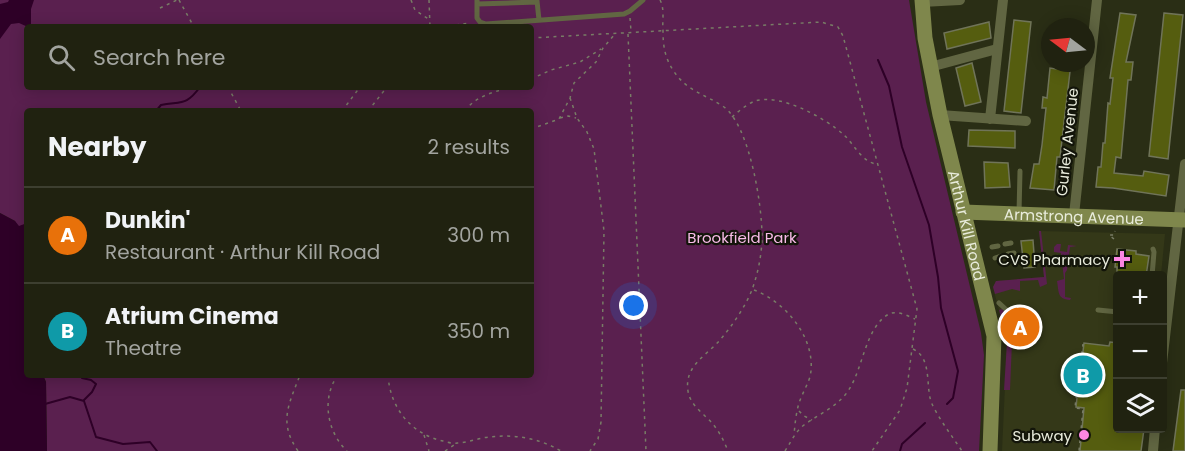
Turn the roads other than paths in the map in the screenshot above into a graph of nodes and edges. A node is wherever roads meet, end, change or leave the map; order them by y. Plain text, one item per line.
1 (643, 0) edge
2 (960, 0) edge
3 (1003, 0) edge
4 (1097, 0) edge
5 (537, 1) edge
6 (922, 1) edge
7 (477, 2) edge
8 (539, 20) junction
9 (997, 49) junction
10 (930, 67) junction
11 (940, 115) junction
12 (990, 119) junction
13 (1026, 121) dead end
14 (1185, 164) edge
15 (1020, 171) dead end
16 (963, 212) junction
17 (1019, 215) junction
18 (1074, 215) junction
19 (1182, 220) edge
20 (1153, 249) dead end
21 (1152, 271) edge
22 (999, 303) dead end
23 (1098, 310) dead end
24 (1113, 312) edge
25 (1167, 327) edge
26 (1034, 342) dead end
27 (1155, 433) edge
28 (990, 451) edge
29 (1153, 451) edge

1 - 8 lane
2 - 6 street
3 - 9 street
4 - 18 street, Gurley Avenue
5 - 7 lane
5 - 8 lane
6 - 10 street, Arthur Kill Road
7 - 8 lane
9 - 10 street
9 - 12 street
10 - 11 street, Arthur Kill Road
11 - 12 street
11 - 16 street, Arthur Kill Road
12 - 13 street
14 - 19 street
15 - 17 lane
16 - 17 street, Armstrong Avenue
16 - 28 street, Arthur Kill Road
17 - 18 street, Armstrong Avenue
18 - 19 street, Armstrong Avenue
19 - 25 street
20 - 21 lane
22 - 26 lane
23 - 24 lane
27 - 29 street

